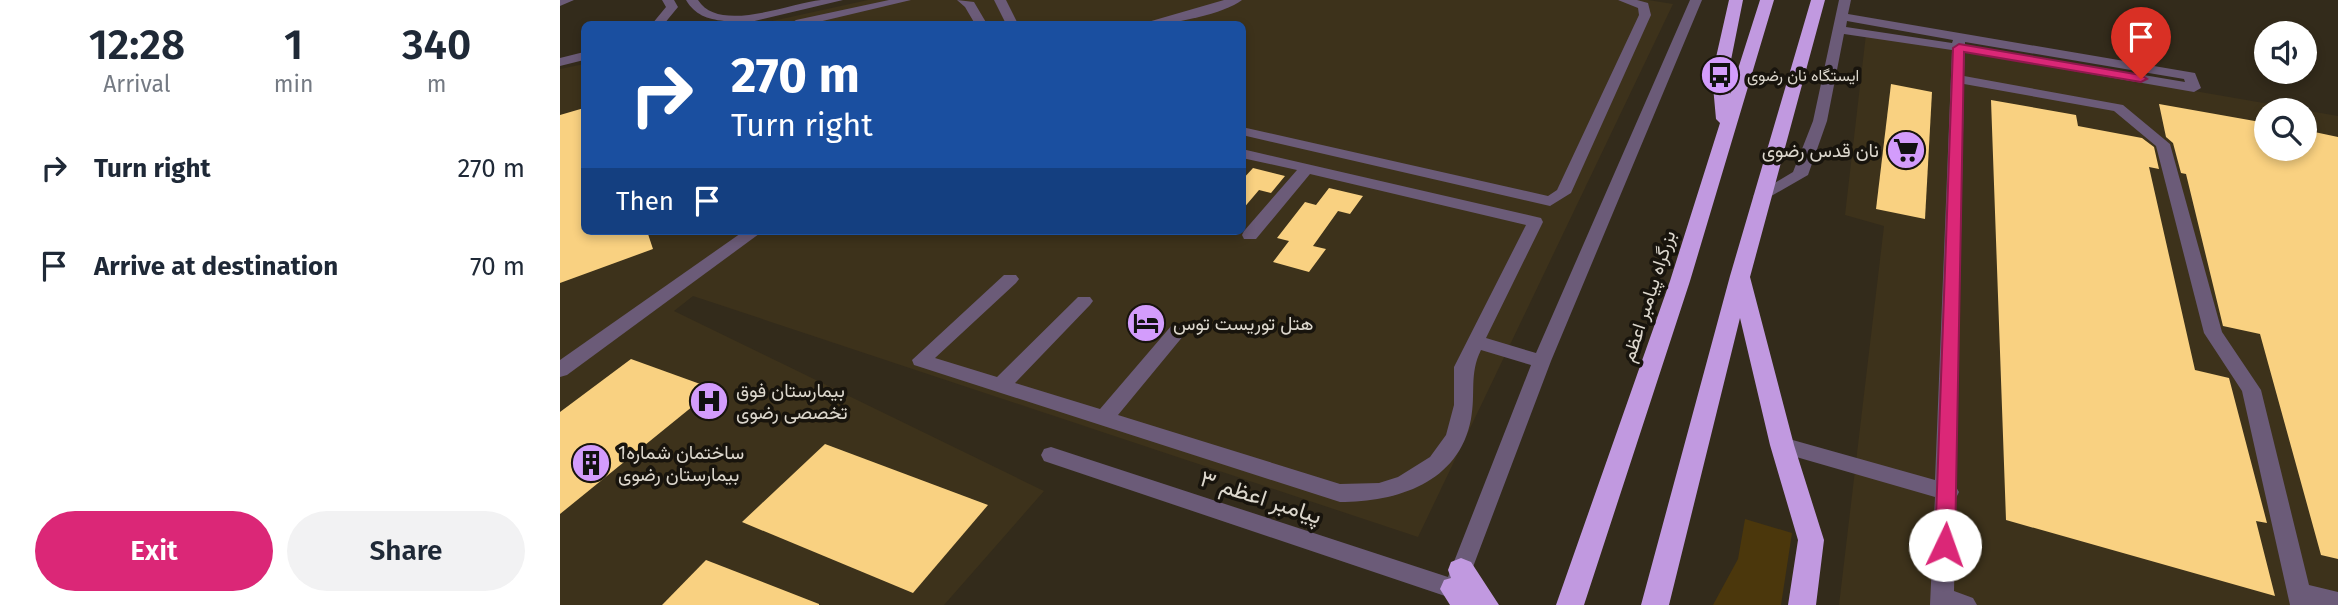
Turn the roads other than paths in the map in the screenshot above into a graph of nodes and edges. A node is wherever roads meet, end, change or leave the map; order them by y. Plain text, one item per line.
1 (568, 0) edge
2 (668, 0) edge
3 (692, 0) edge
4 (837, 0) edge
5 (905, 0) edge
6 (963, 0) edge
7 (1000, 0) edge
8 (1236, 0) edge
9 (1624, 0) edge
10 (1736, 0) edge
11 (1767, 0) edge
12 (1845, 0) edge
13 (1691, 1) edge
14 (560, 2) edge
15 (1820, 3) edge
16 (758, 18) junction
17 (660, 21) edge
18 (742, 21) edge
19 (810, 21) edge
20 (979, 21) edge
21 (1010, 21) edge
22 (1162, 21) edge
23 (1840, 23) junction
24 (1959, 45) junction
25 (581, 57) edge
26 (560, 62) edge
27 (1958, 79) junction
28 (1725, 128) junction
29 (1246, 132) edge
30 (1246, 154) edge
31 (1307, 168) junction
32 (1761, 196) junction
33 (749, 235) edge
34 (1250, 235) dead end
35 (1739, 274) junction
36 (1010, 279) dead end
37 (1084, 301) dead end
38 (1178, 330) dead end
39 (1477, 342) junction
40 (1542, 361) junction
41 (560, 369) edge
42 (1000, 386) junction
43 (1103, 419) junction
44 (1782, 445) junction
45 (1051, 455) dead end
46 (1948, 492) junction
47 (1460, 588) edge
48 (2300, 599) edge
49 (1942, 601) edge
50 (2338, 603) edge
51 (1485, 605) edge
52 (1570, 605) edge
53 (1655, 605) edge
54 (1802, 605) edge
55 (1965, 605) edge

1 - 14 street
2 - 17 street
3 - 16 street
4 - 16 street
5 - 19 street
6 - 20 street
7 - 21 street
8 - 22 street
9 - 29 street
10 - 28 highway
11 - 28 highway, بزرگراه پیامبر اعظم
12 - 23 street
13 - 40 street
15 - 32 highway
16 - 18 street
23 - 24 street
23 - 32 street
24 - 24 street
24 - 27 street
25 - 26 street
27 - 46 street
27 - 48 street
28 - 52 highway, بزرگراه پیامبر اعظم
30 - 31 street
31 - 34 street
31 - 39 street
32 - 35 highway
33 - 41 street
35 - 44 highway
35 - 53 highway
36 - 42 street
37 - 42 street
38 - 43 street
39 - 40 street
39 - 43 street
40 - 47 street
42 - 43 street
44 - 46 street
44 - 54 highway
45 - 47 street, پیامبر اعظم ۳
46 - 49 street
47 - 51 highway
48 - 50 street
49 - 55 street

